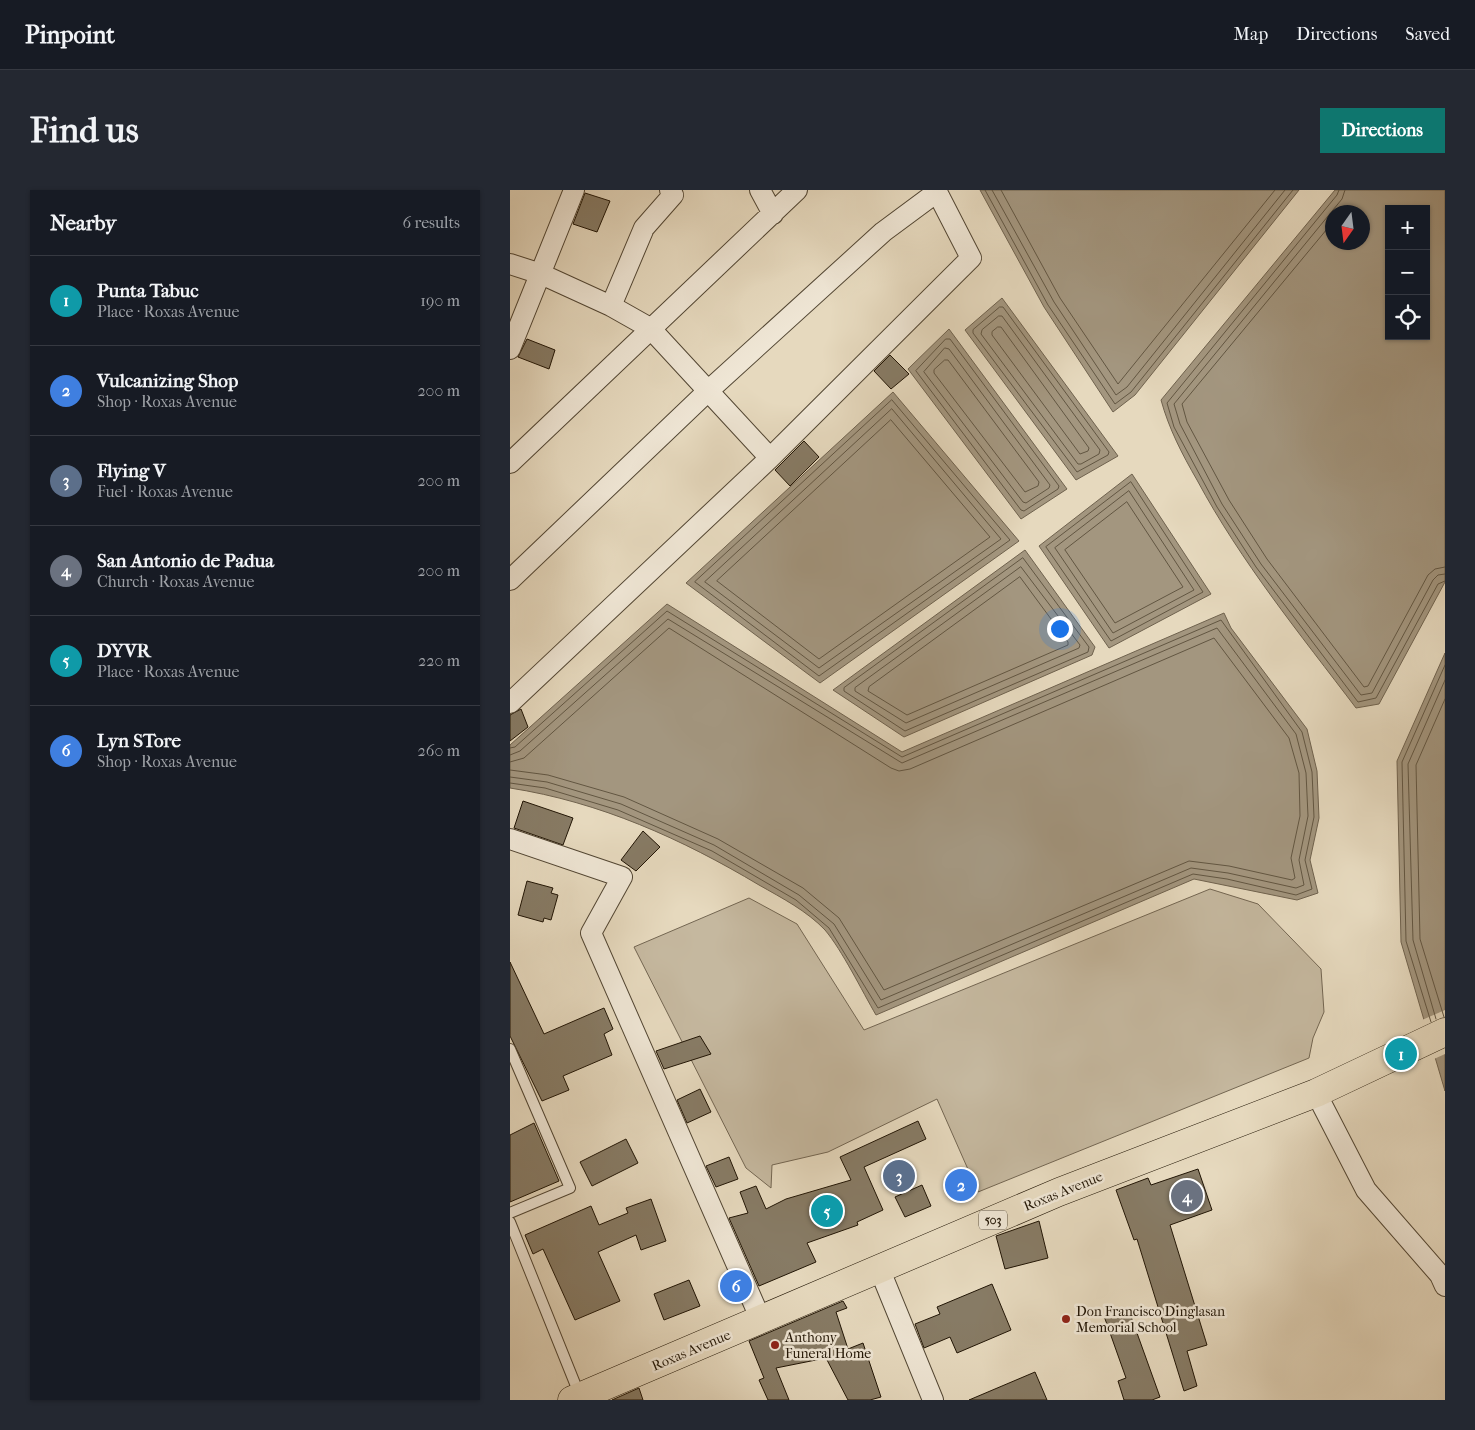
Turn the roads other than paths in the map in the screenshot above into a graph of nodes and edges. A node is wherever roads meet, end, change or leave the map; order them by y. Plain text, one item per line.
1 (574, 190) edge
2 (670, 190) edge
3 (760, 190) edge
4 (797, 190) edge
5 (937, 191) edge
6 (773, 214) junction
7 (510, 264) edge
8 (541, 274) junction
9 (611, 306) junction
10 (650, 328) junction
11 (510, 349) edge
12 (708, 391) junction
13 (770, 458) junction
14 (510, 463) edge
15 (510, 580) edge
16 (510, 703) edge
17 (510, 839) edge
18 (1445, 1032) edge
19 (510, 1049) edge
20 (1316, 1092) junction
21 (510, 1213) edge
22 (510, 1222) edge
23 (879, 1268) junction
24 (1445, 1286) edge
25 (761, 1320) junction
26 (576, 1398) edge
27 (934, 1400) edge

1 - 8 street
2 - 9 street
3 - 6 street
4 - 6 street
5 - 12 street
5 - 13 street
6 - 10 street
7 - 8 street
8 - 9 street
8 - 11 street
9 - 10 street
10 - 12 street
10 - 14 street
12 - 13 street
12 - 15 street
13 - 16 street
17 - 25 street
18 - 20 main road, Roxas Avenue / 503
19 - 21 lane
20 - 23 main road, Roxas Avenue / 503
20 - 24 street
22 - 26 lane
23 - 25 main road, Roxas Avenue / 503
23 - 27 street
25 - 26 main road, Roxas Avenue / 503

